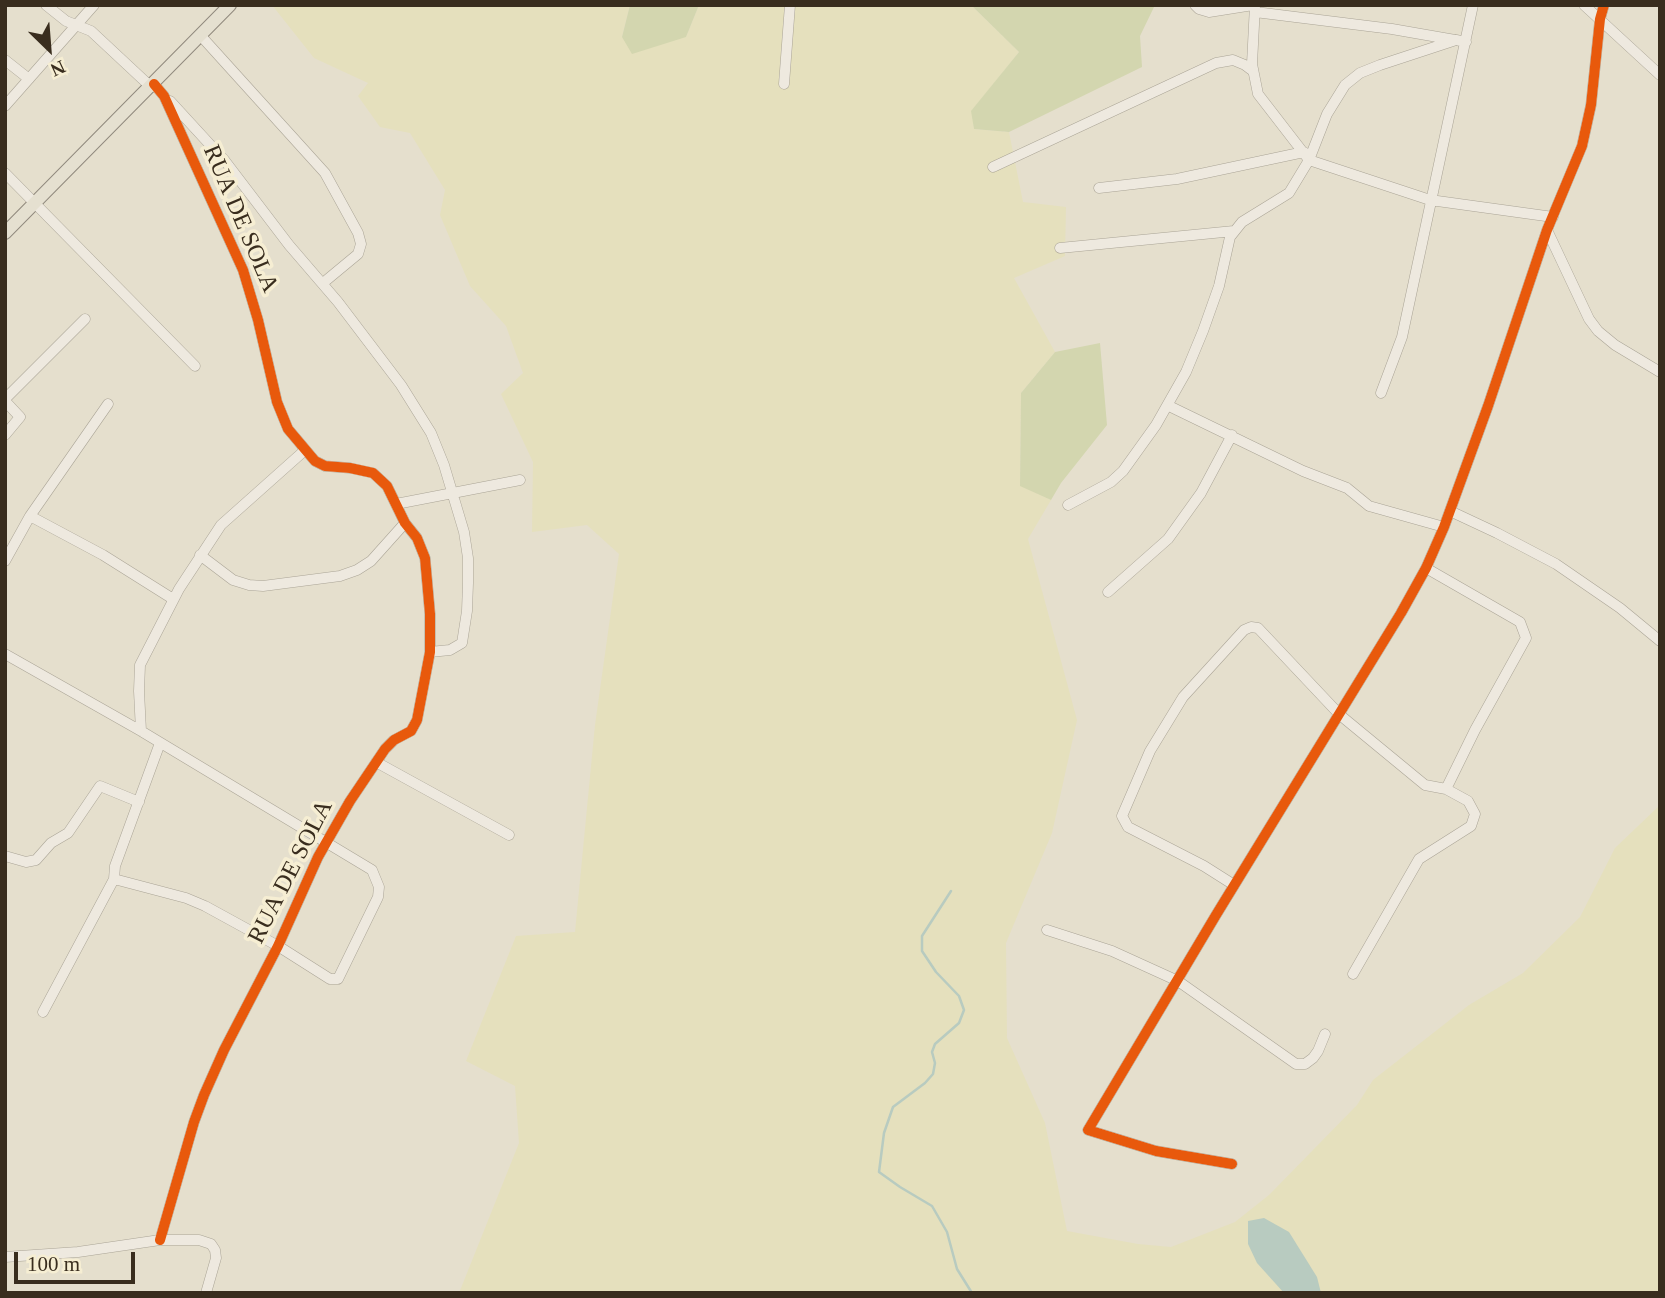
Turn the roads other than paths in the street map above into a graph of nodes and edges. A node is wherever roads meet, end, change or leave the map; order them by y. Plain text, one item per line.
1 (46, 5) edge
2 (94, 5) edge
3 (230, 5) edge
4 (790, 5) edge
5 (1195, 5) edge
6 (1473, 5) edge
7 (1584, 5) edge
8 (1604, 5) edge
9 (1254, 8) edge
10 (1600, 19) junction
11 (79, 25) junction
12 (201, 36) junction
13 (1461, 41) junction
14 (5, 60) edge
15 (1252, 71) junction
16 (1660, 75) edge
17 (29, 79) junction
18 (785, 84) dead end
19 (153, 85) junction
20 (164, 96) junction
21 (5, 106) edge
22 (1306, 156) junction
23 (993, 167) dead end
24 (5, 173) edge
25 (1099, 188) dead end
26 (1430, 200) junction
27 (34, 203) junction
28 (1553, 217) junction
29 (1547, 230) junction
30 (1234, 231) junction
31 (5, 233) edge
32 (1060, 248) dead end
33 (323, 283) junction
34 (85, 319) dead end
35 (195, 366) dead end
36 (1660, 372) edge
37 (1381, 393) dead end
38 (5, 400) edge
39 (108, 404) dead end
40 (1169, 405) junction
41 (5, 435) edge
42 (1233, 435) junction
43 (304, 451) junction
44 (520, 480) dead end
45 (453, 494) junction
46 (396, 504) junction
47 (1068, 506) dead end
48 (1450, 511) junction
49 (30, 516) junction
50 (405, 523) junction
51 (1444, 527) junction
52 (201, 555) junction
53 (5, 561) edge
54 (1426, 568) junction
55 (1108, 592) dead end
56 (173, 598) junction
57 (1660, 642) edge
58 (430, 652) junction
59 (5, 654) edge
60 (1340, 715) junction
61 (141, 731) junction
62 (160, 743) junction
63 (376, 762) junction
64 (1446, 789) junction
65 (139, 802) junction
66 (509, 835) dead end
67 (326, 842) junction
68 (5, 856) edge
69 (114, 879) junction
70 (1234, 885) junction
71 (1047, 930) dead end
72 (278, 946) junction
73 (1353, 974) dead end
74 (1178, 981) junction
75 (43, 1012) dead end
76 (1325, 1034) dead end
77 (1232, 1164) dead end
78 (160, 1240) junction
79 (5, 1257) edge
80 (206, 1293) edge

1 - 11 street, RUA DE SOLA
2 - 11 street
3 - 12 main road
4 - 18 street
5 - 9 street
6 - 13 street
7 - 10 street
8 - 10 street
9 - 13 street
9 - 15 street
10 - 16 street
10 - 28 street
11 - 17 street
11 - 19 street, RUA DE SOLA
12 - 19 main road
12 - 33 street
13 - 22 street
13 - 26 street
14 - 17 street
15 - 22 street
15 - 23 street
17 - 21 street
19 - 20 street, RUA DE SOLA
19 - 27 main road
20 - 33 street
20 - 43 street, RUA DE SOLA
22 - 25 street
22 - 26 street
22 - 30 street
24 - 27 street
26 - 28 street
26 - 37 street
27 - 31 main road
27 - 35 street
28 - 29 street
29 - 36 street
29 - 48 street
30 - 32 street
30 - 40 street
33 - 45 street
34 - 38 street
38 - 41 street
39 - 49 street
40 - 42 street
40 - 47 street
42 - 51 street
42 - 55 street
43 - 46 street, RUA DE SOLA
43 - 52 street
44 - 45 street
45 - 46 street
45 - 58 street
46 - 50 street, RUA DE SOLA
48 - 51 street
48 - 57 street
49 - 53 street
49 - 56 street
50 - 52 street
50 - 58 street, RUA DE SOLA
51 - 54 street
52 - 56 street
54 - 60 street
54 - 64 street
56 - 61 street
58 - 63 street, RUA DE SOLA
59 - 61 street
60 - 64 street
60 - 70 street
60 - 70 street
61 - 62 street
62 - 65 street
62 - 67 street
63 - 66 street
63 - 67 street, RUA DE SOLA
64 - 73 street
65 - 68 street
65 - 69 street
67 - 72 street, RUA DE SOLA
67 - 72 street
69 - 72 street
69 - 75 street
70 - 74 street
71 - 74 street
72 - 78 street, RUA DE SOLA
74 - 76 street
74 - 77 street
78 - 79 street
78 - 80 street

